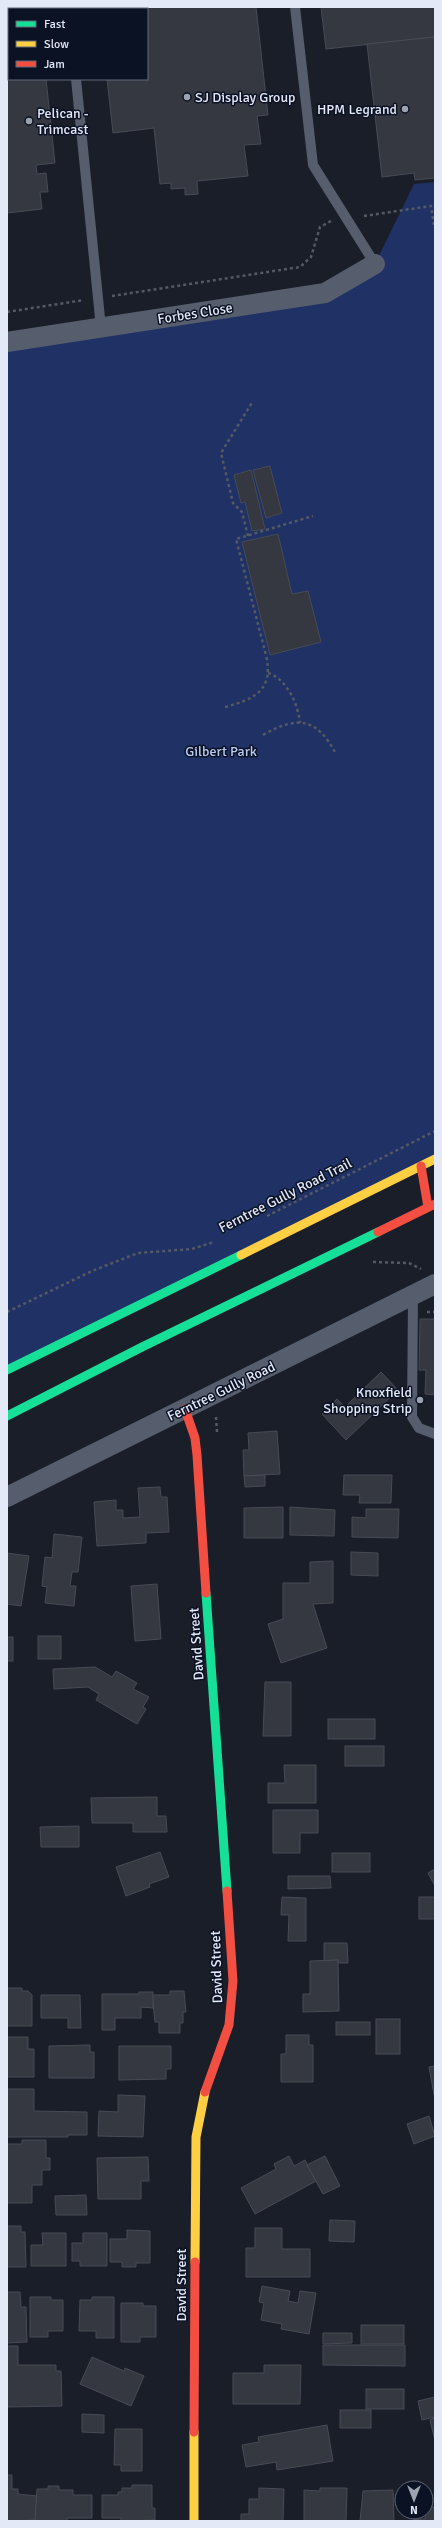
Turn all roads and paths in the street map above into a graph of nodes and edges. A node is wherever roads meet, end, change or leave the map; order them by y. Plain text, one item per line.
1 (294, 7) edge
2 (76, 80) edge
3 (346, 219) junction
4 (434, 226) dead end
5 (375, 264) joint
6 (98, 298) junction
7 (7, 312) edge
8 (101, 328) junction
9 (7, 342) edge
10 (253, 400) dead end
11 (313, 516) dead end
12 (248, 536) junction
13 (268, 673) junction
14 (225, 707) dead end
15 (300, 723) junction
16 (263, 735) dead end
17 (336, 754) dead end
18 (435, 1131) edge
19 (435, 1159) edge
20 (421, 1166) junction
21 (435, 1181) edge
22 (432, 1205) edge
23 (262, 1219) dead end
24 (220, 1240) dead end
25 (373, 1262) dead end
26 (429, 1279) edge
27 (413, 1295) junction
28 (7, 1312) edge
29 (7, 1370) edge
30 (185, 1409) junction
31 (7, 1416) edge
32 (434, 1434) edge
33 (7, 1497) edge
34 (194, 2521) edge

1 - 3 lane
2 - 6 lane
3 - 4 path
3 - 5 lane
3 - 6 path
5 - 8 street, Forbes Close
6 - 7 path
6 - 8 lane
8 - 9 street, Forbes Close
10 - 12 path
11 - 12 path
12 - 13 path
13 - 14 path
13 - 15 path
15 - 16 path
15 - 17 path
18 - 23 path, Ferntree Gully Road Trail
19 - 20 street
20 - 21 street
20 - 22 street
20 - 29 street
22 - 31 street
24 - 28 path, Ferntree Gully Road Trail
25 - 26 path
26 - 27 street, Ferntree Gully Road
27 - 30 street, Ferntree Gully Road
27 - 32 lane
30 - 33 street, Ferntree Gully Road
30 - 34 street, David Street

